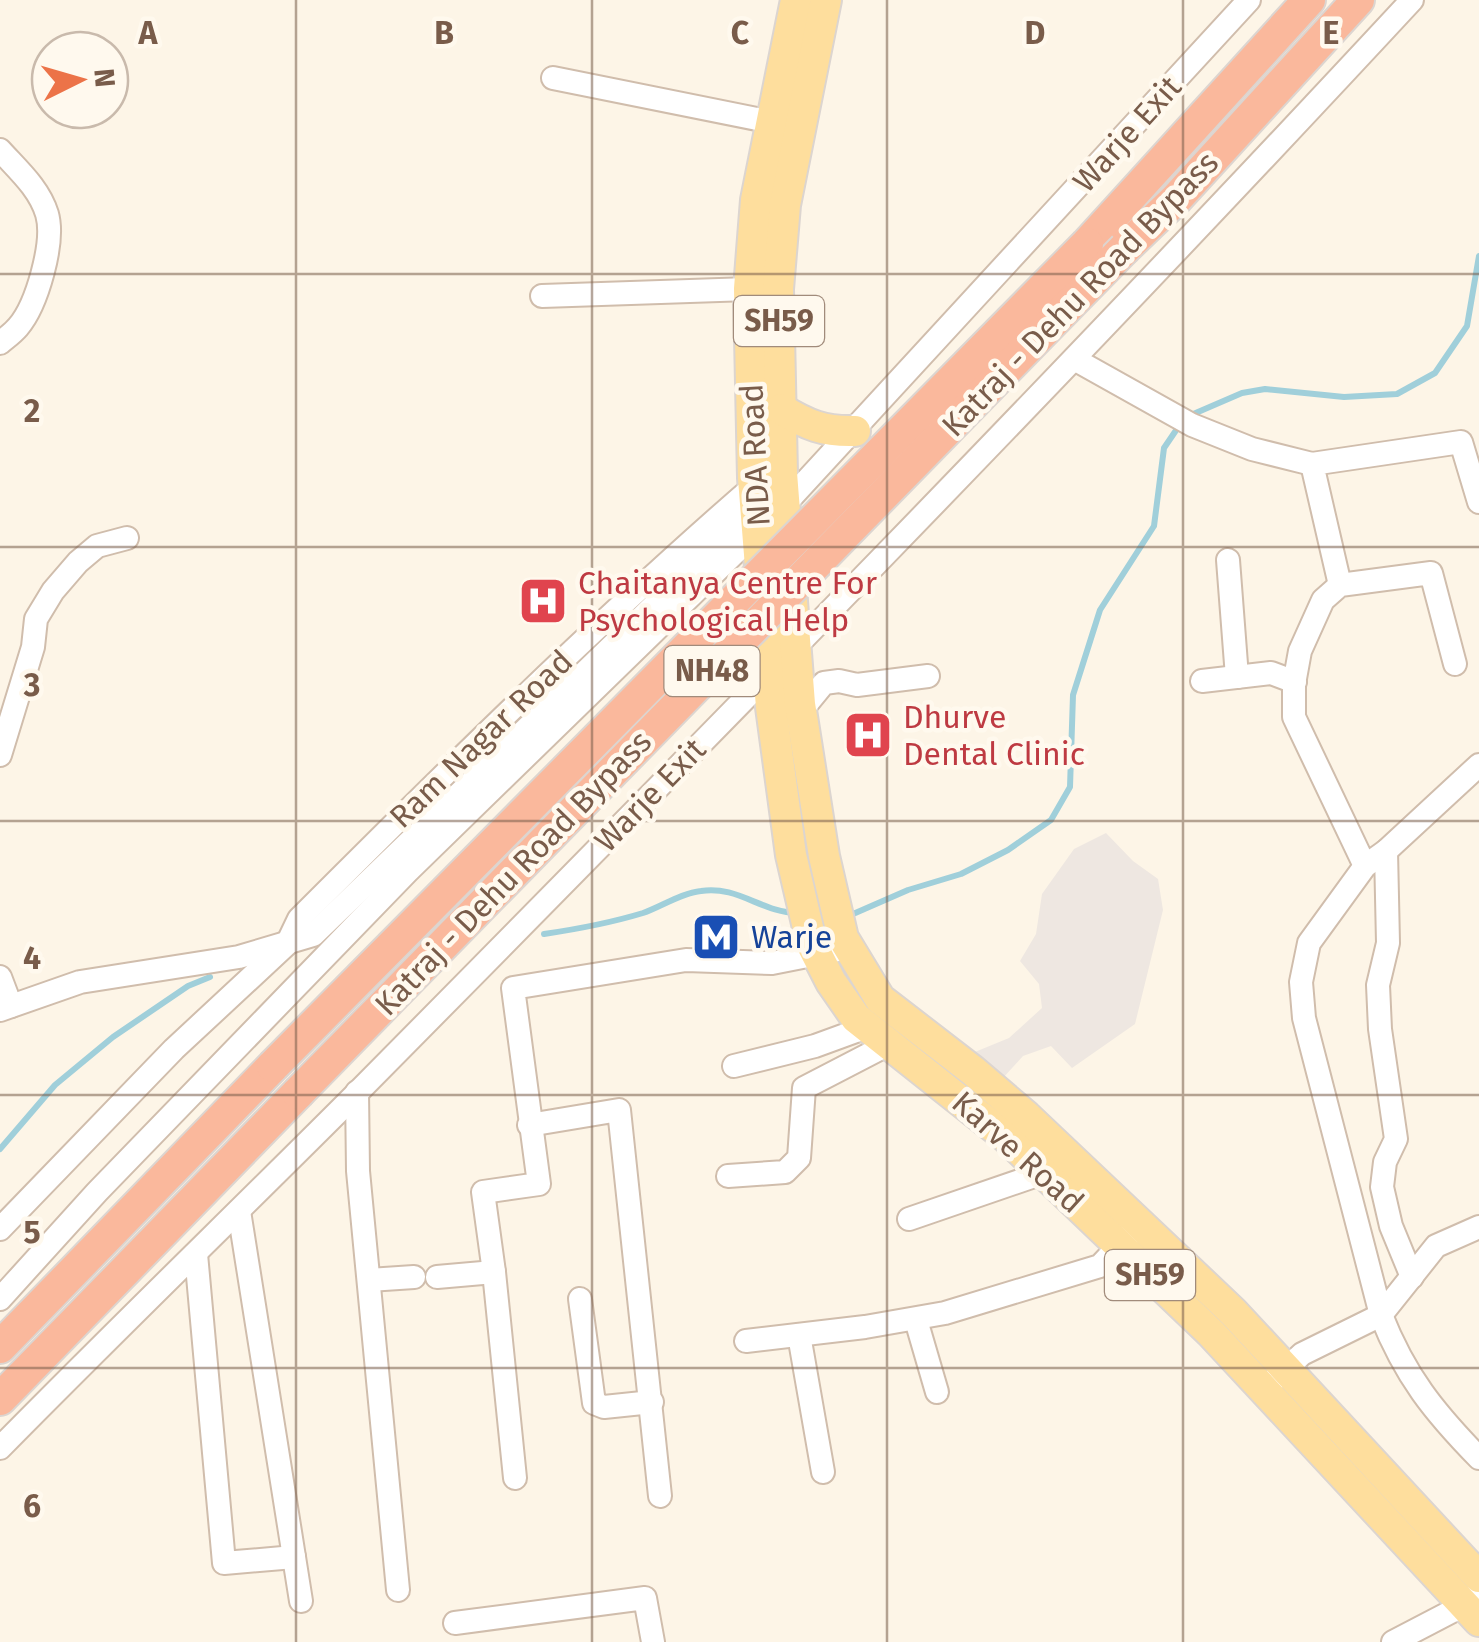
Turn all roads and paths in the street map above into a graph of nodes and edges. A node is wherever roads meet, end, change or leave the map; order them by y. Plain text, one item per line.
1 (796, 0) edge
2 (826, 0) edge
3 (1249, 0) edge
4 (1309, 0) edge
5 (1358, 0) edge
6 (1412, 0) edge
7 (553, 78) dead end
8 (772, 122) junction
9 (0, 150) edge
10 (749, 289) junction
11 (542, 296) dead end
12 (0, 343) edge
13 (1074, 359) junction
14 (780, 410) junction
15 (855, 431) junction
16 (1312, 464) junction
17 (770, 498) junction
18 (1479, 502) edge
19 (126, 538) dead end
20 (1228, 560) dead end
21 (1340, 586) junction
22 (795, 646) junction
23 (1455, 664) dead end
24 (769, 674) junction
25 (928, 676) dead end
26 (1237, 677) junction
27 (1202, 681) dead end
28 (1294, 682) junction
29 (791, 707) junction
30 (0, 755) edge
31 (1479, 765) edge
32 (1386, 851) junction
33 (1365, 866) junction
34 (845, 943) junction
35 (286, 944) junction
36 (814, 950) junction
37 (0, 977) edge
38 (6, 1008) edge
39 (877, 1036) junction
40 (734, 1066) dead end
41 (357, 1092) junction
42 (530, 1125) junction
43 (1043, 1173) junction
44 (728, 1176) dead end
45 (239, 1211) junction
46 (909, 1219) dead end
47 (1479, 1226) edge
48 (0, 1229) edge
49 (1130, 1234) junction
50 (196, 1254) junction
51 (494, 1272) junction
52 (1412, 1277) junction
53 (369, 1280) junction
54 (0, 1299) edge
55 (580, 1299) dead end
56 (1381, 1315) junction
57 (916, 1320) junction
58 (799, 1335) junction
59 (746, 1341) dead end
60 (0, 1347) edge
61 (1274, 1380) junction
62 (936, 1392) dead end
63 (0, 1398) edge
64 (652, 1402) junction
65 (0, 1448) edge
66 (1479, 1458) edge
67 (823, 1472) dead end
68 (515, 1478) dead end
69 (660, 1496) dead end
70 (294, 1556) junction
71 (1479, 1577) edge
72 (398, 1590) dead end
73 (301, 1601) dead end
74 (1474, 1606) edge
75 (455, 1623) dead end
76 (653, 1642) edge
77 (1393, 1642) edge

1 - 8 main road, NDA Road / SH59
2 - 14 main road, NDA Road / SH59
3 - 15 street, Warje Exit
4 - 60 highway, Katraj - Dehu Road Bypass / NH48, bridge
5 - 63 highway, Katraj - Dehu Road Bypass / NH48, bridge
6 - 13 street, Warje Exit
7 - 8 street
8 - 10 main road, NDA Road / SH59
9 - 12 street
10 - 11 street
10 - 17 main road, NDA Road / SH59
13 - 16 street
13 - 22 street, Warje Exit
14 - 15 main road
14 - 17 main road, NDA Road / SH59
15 - 17 street, Warje Exit
16 - 18 street
16 - 21 street
17 - 22 main road, NDA Road / SH59
17 - 24 main road, NDA Road / SH59
17 - 35 street, Ram Nagar Road
17 - 54 street, Warje Exit
19 - 30 street
20 - 26 street
21 - 23 street
21 - 28 street
22 - 24 street, Warje Exit
22 - 29 main road, SH59
24 - 29 main road, SH59
24 - 41 street, Warje Exit
25 - 29 street
26 - 27 street
26 - 28 street
28 - 33 street
29 - 34 main road, Karve Road / SH59
29 - 36 main road, Karve Road / SH59
31 - 32 street
32 - 33 street
32 - 52 street
33 - 56 street
34 - 36 street
34 - 49 main road, Karve Road / SH59
35 - 38 street, Ram Nagar Road
35 - 48 street
36 - 39 main road, Karve Road / SH59
36 - 42 street
37 - 38 street
39 - 40 street
39 - 43 main road, Karve Road / SH59
39 - 44 street
41 - 45 street, Warje Exit
41 - 53 street
42 - 51 street
42 - 64 street
43 - 46 street
43 - 49 main road, Karve Road / SH59
45 - 50 street, Warje Exit
45 - 70 street
47 - 52 street
49 - 57 street
49 - 61 main road, Karve Road / SH59
50 - 65 street, Warje Exit
50 - 70 street
51 - 53 street
51 - 68 street
52 - 56 street
53 - 72 street
55 - 64 street
56 - 61 street
56 - 66 street
57 - 58 street
57 - 62 street
58 - 59 street
58 - 67 street
61 - 71 main road, Karve Road / SH59
61 - 74 main road, Karve Road / SH59
64 - 69 street
70 - 73 street
74 - 77 street
75 - 76 street

